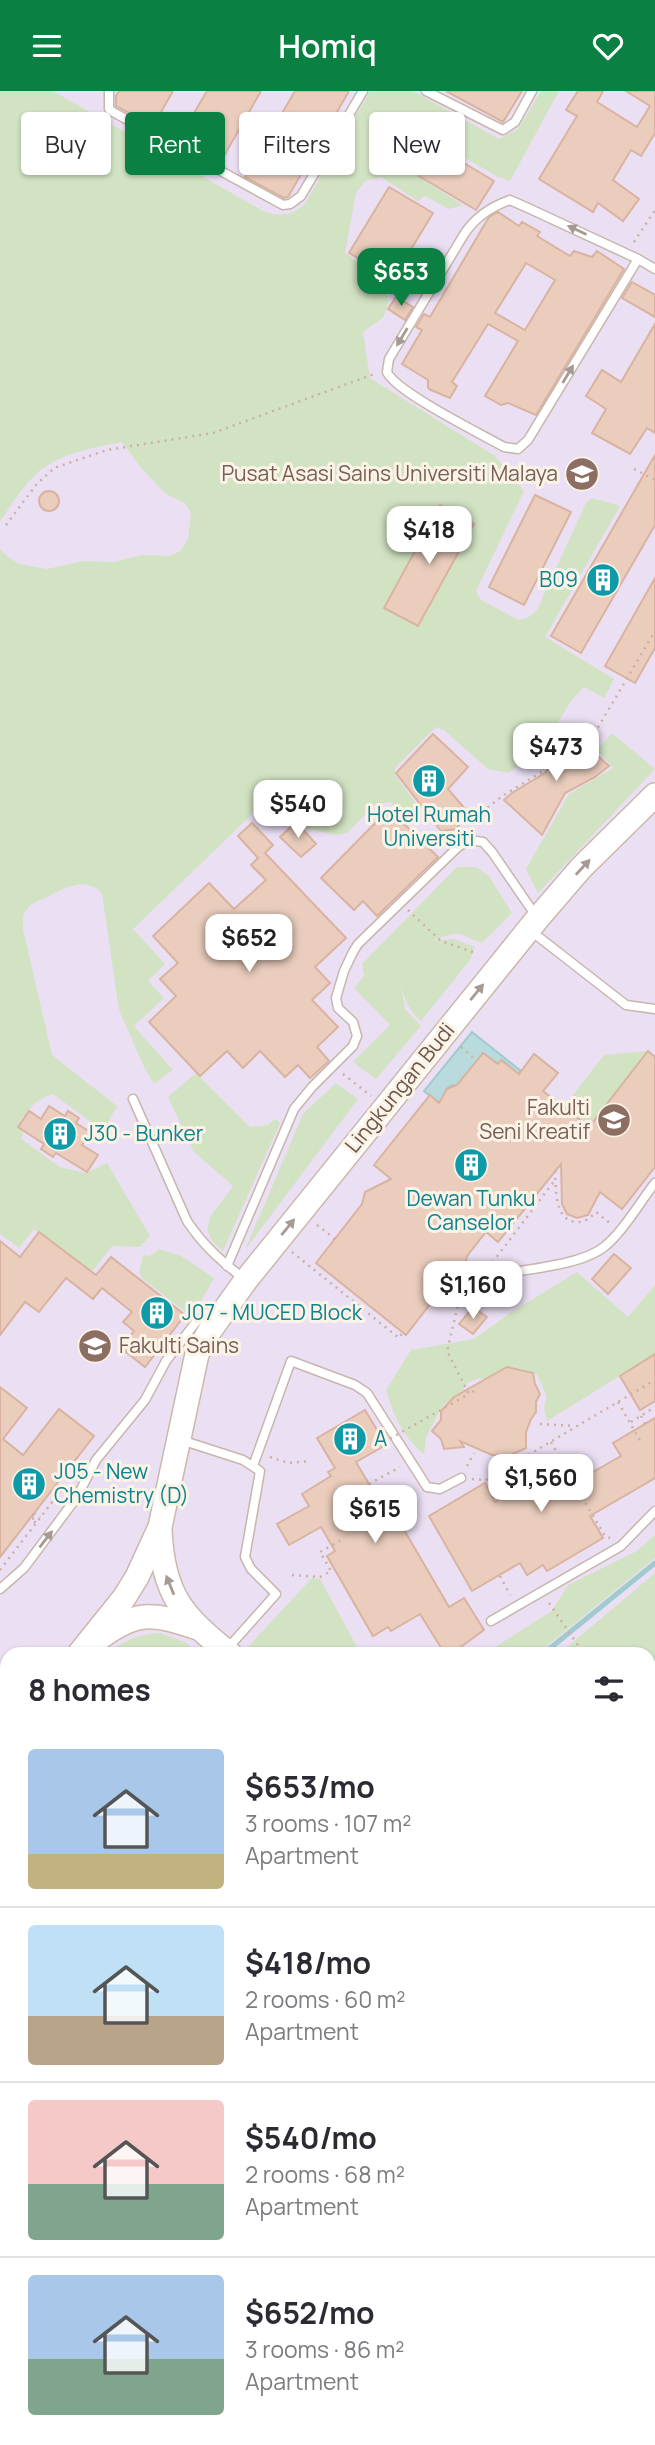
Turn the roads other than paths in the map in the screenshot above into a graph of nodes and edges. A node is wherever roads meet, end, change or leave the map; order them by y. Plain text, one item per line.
1 (109, 91) edge
2 (363, 91) edge
3 (426, 91) edge
4 (533, 91) edge
5 (638, 259) junction
6 (655, 268) edge
7 (655, 795) edge
8 (533, 923) junction
9 (655, 1009) edge
10 (133, 1099) dead end
11 (655, 1183) edge
12 (227, 1266) junction
13 (499, 1274) road end
14 (240, 1287) junction
15 (178, 1439) junction
16 (253, 1466) junction
17 (461, 1478) road end
18 (655, 1511) edge
19 (160, 1527) junction
20 (0, 1589) edge
21 (491, 1621) dead end
22 (198, 1627) junction
23 (85, 1647) edge
24 (88, 1647) edge
25 (222, 1647) edge
26 (232, 1647) edge

1 - 2 lane
3 - 4 lane
5 -> 5 lane
5 - 6 lane
8 -> 7 street, Lingkungan Budi
8 - 9 lane
8 - 12 lane
14 -> 8 street, Lingkungan Budi
10 - 12 lane
11 - 13 lane
12 - 14 lane
14 - 15 street, Lingkungan Budi
20 -> 14 lane
15 - 16 lane
15 - 19 street
16 - 17 lane
16 - 26 lane
18 - 21 lane
22 -> 19 street
19 - 23 street
22 - 24 street
22 - 25 street

